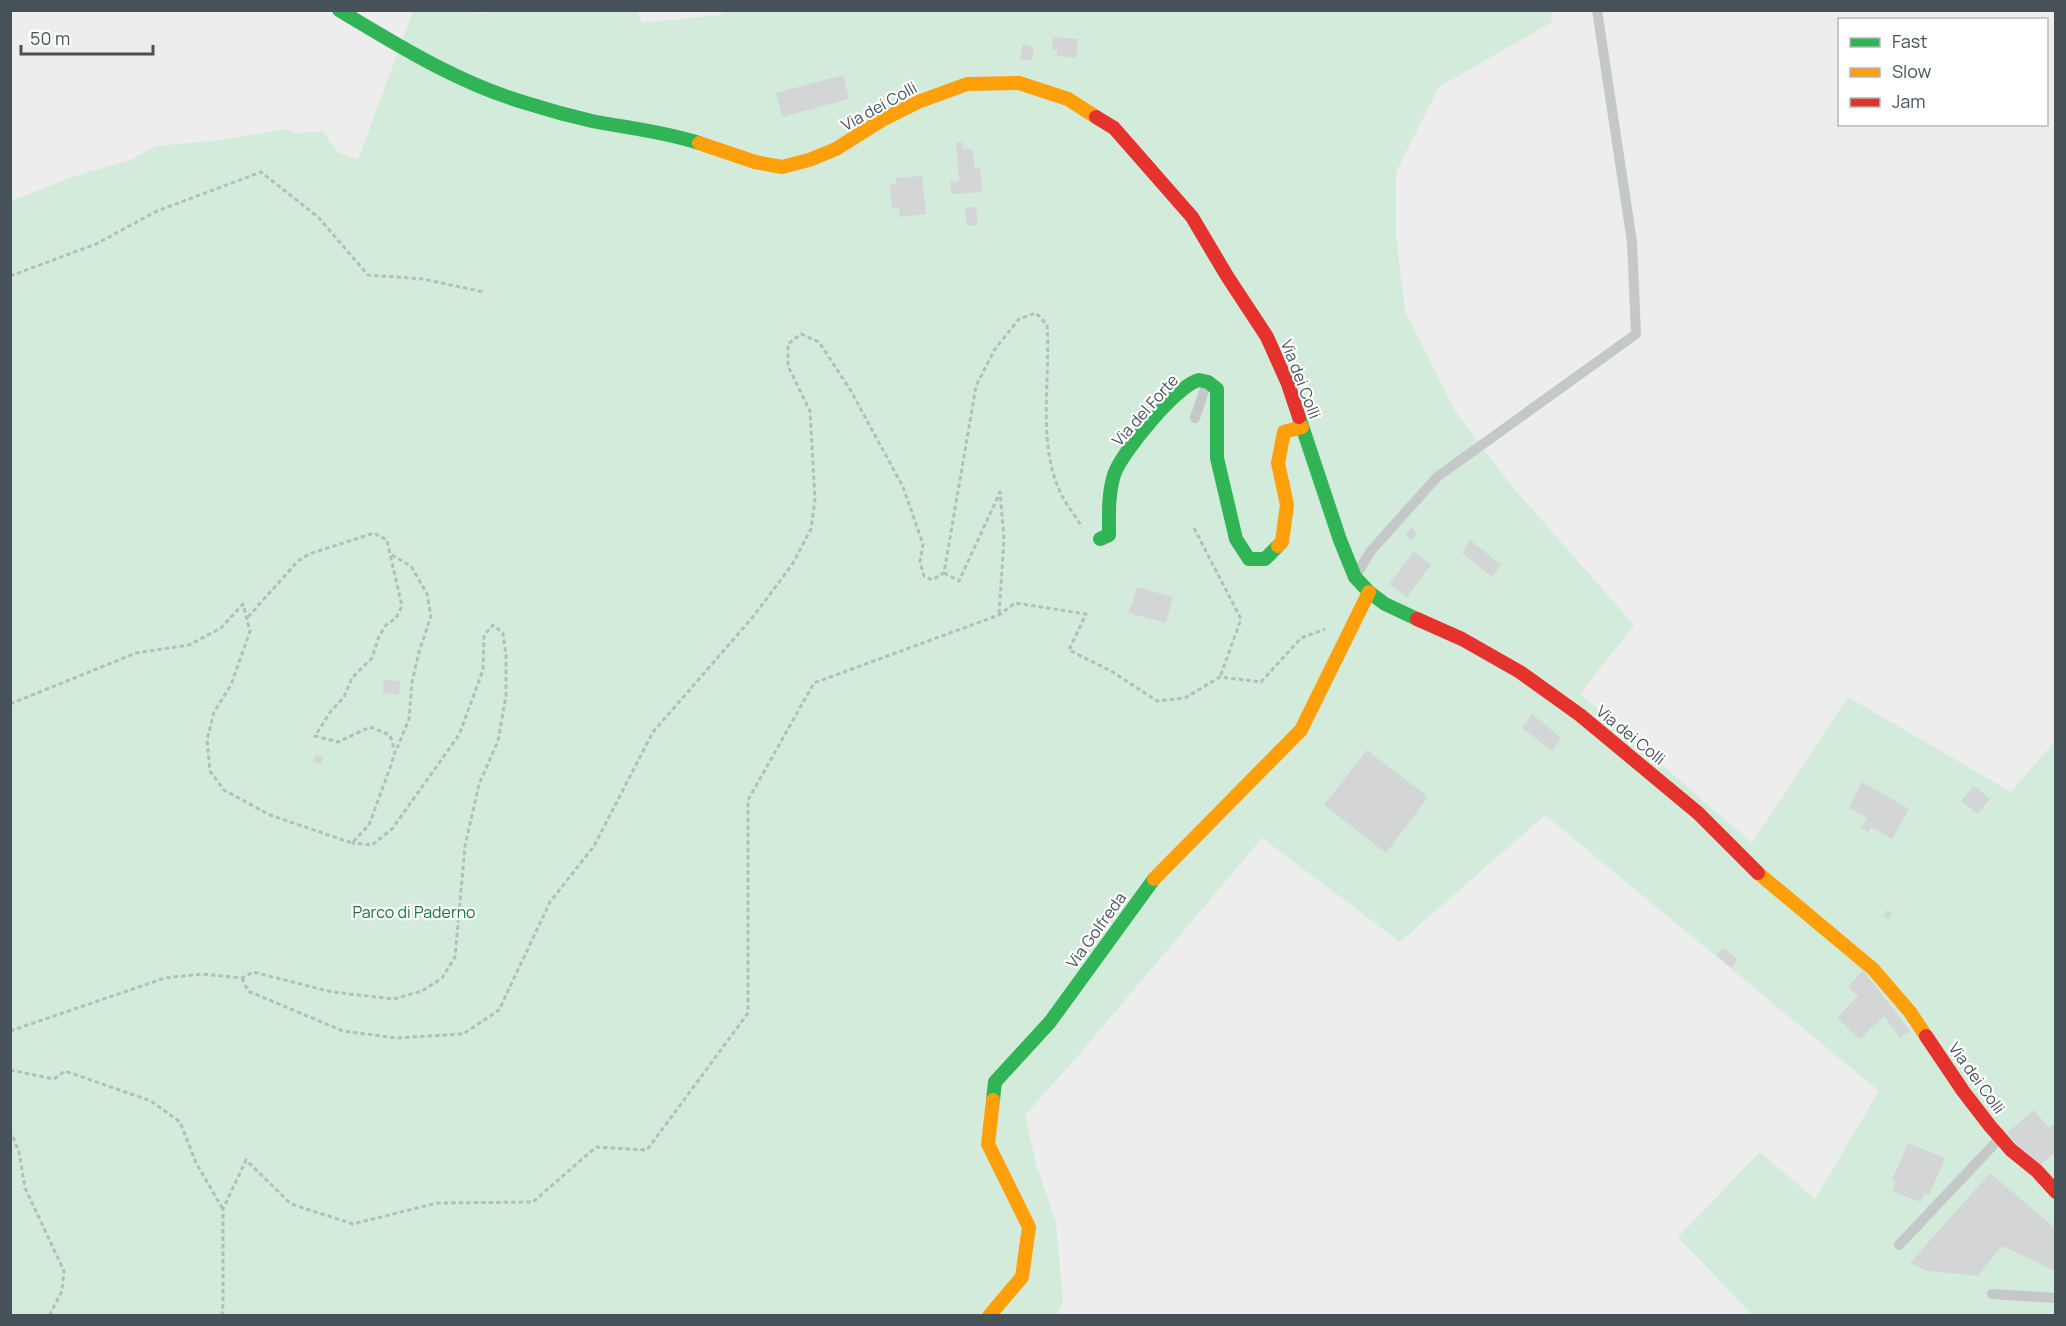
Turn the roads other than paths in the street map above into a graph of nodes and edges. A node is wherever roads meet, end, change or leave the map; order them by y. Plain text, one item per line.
1 (339, 10) edge
2 (1597, 10) edge
3 (1207, 381) junction
4 (1196, 418) dead end
5 (1302, 426) junction
6 (1100, 539) road end
7 (1355, 578) junction
8 (1369, 592) junction
9 (2001, 1138) junction
10 (2055, 1192) edge
11 (1899, 1245) dead end
12 (1992, 1294) dead end
13 (2055, 1298) edge
14 (989, 1316) edge

1 - 5 main road, Via dei Colli
2 - 7 lane
3 - 4 lane
3 - 5 main road, Via del Forte
3 - 6 main road, Via del Forte
5 - 7 main road, Via dei Colli
7 - 8 main road, Via dei Colli
8 - 9 main road, Via dei Colli
8 - 14 main road, Via Golfreda
9 - 10 main road, Via dei Colli
9 - 11 lane
12 - 13 lane

